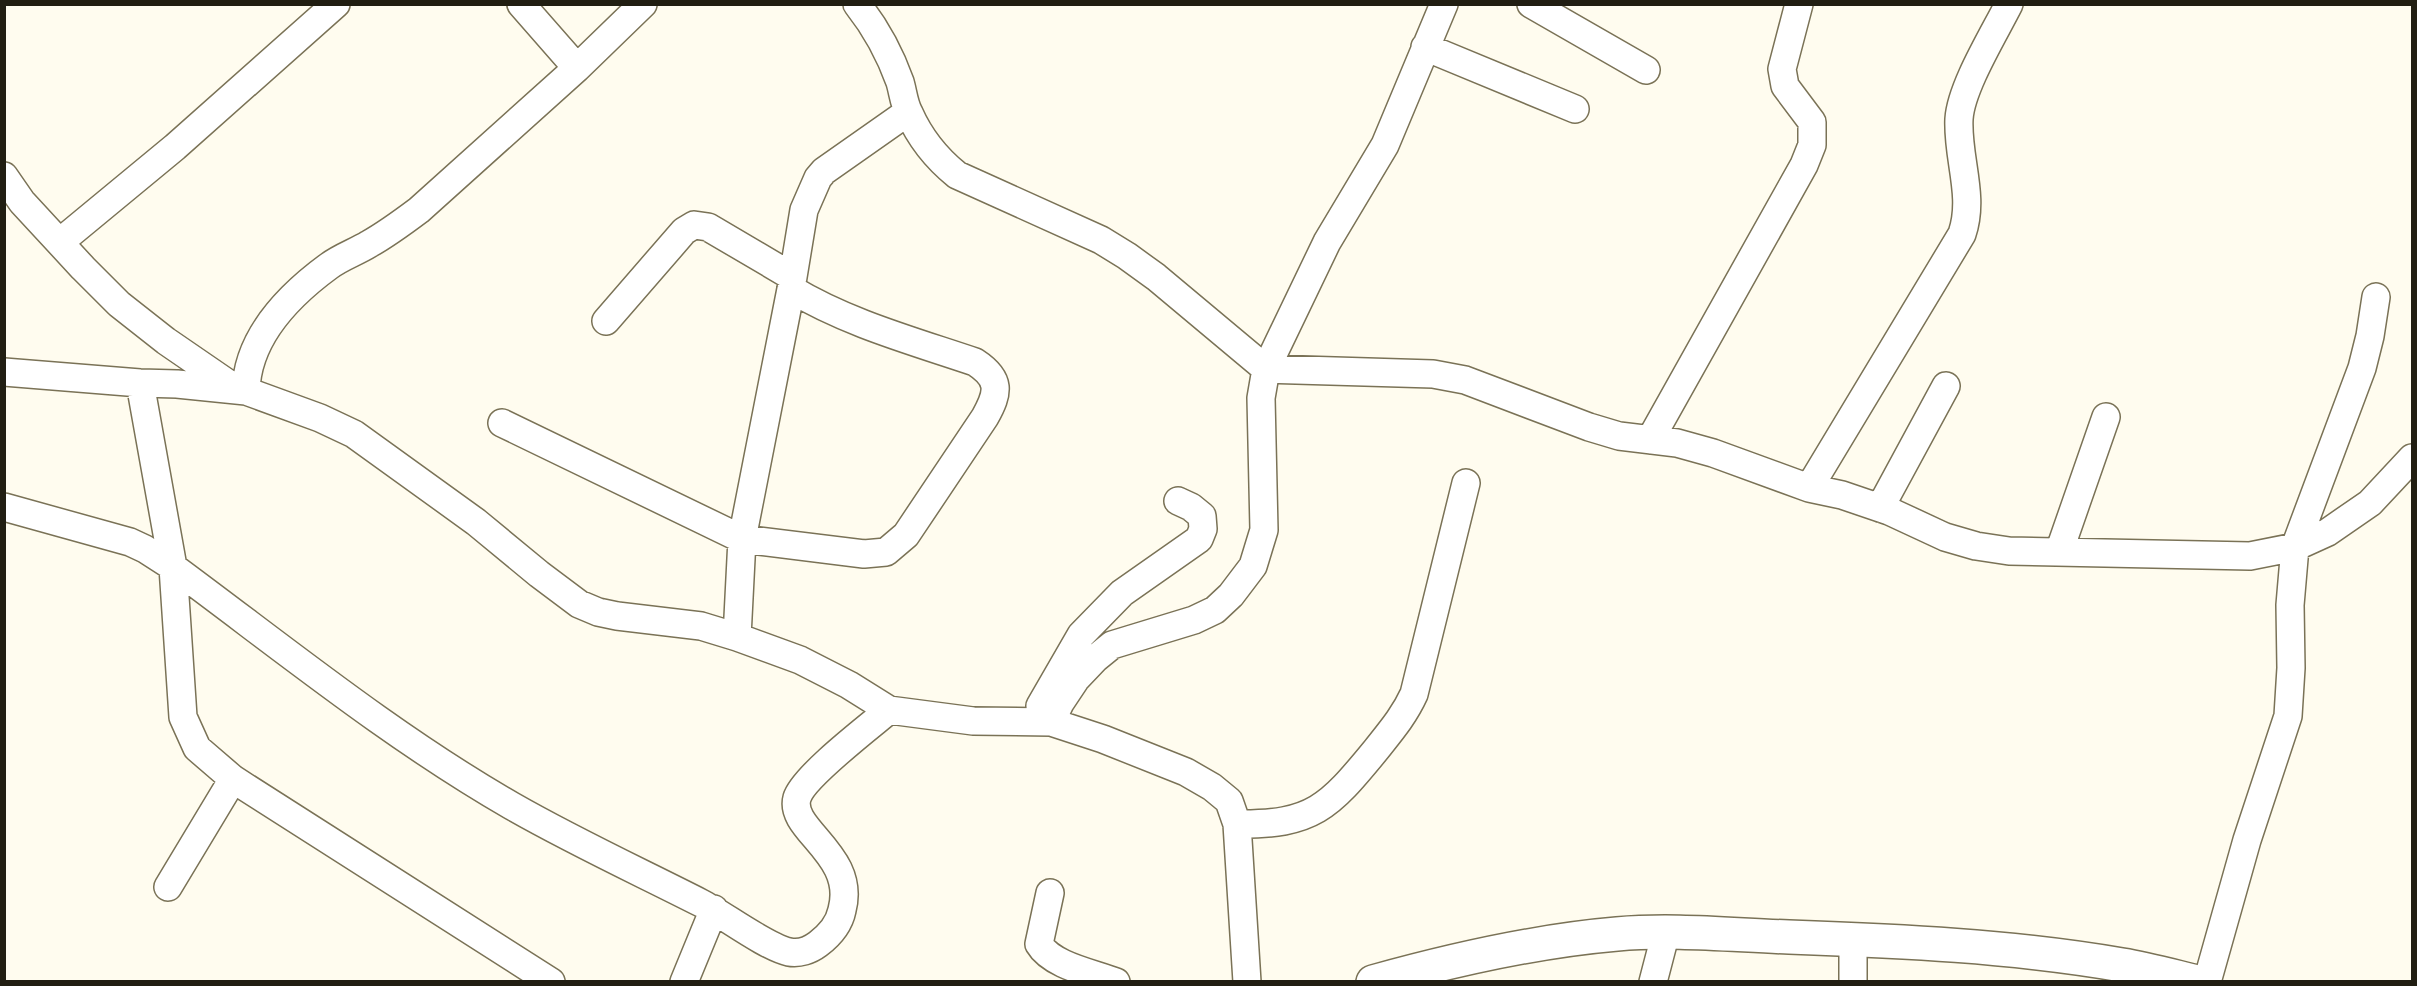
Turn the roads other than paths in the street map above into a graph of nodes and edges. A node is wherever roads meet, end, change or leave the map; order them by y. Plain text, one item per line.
1 (336, 4) edge
2 (521, 4) edge
3 (643, 4) edge
4 (857, 4) edge
5 (1444, 4) edge
6 (1531, 4) edge
7 (1799, 4) edge
8 (2009, 4) edge
9 (1425, 47) junction
10 (577, 68) junction
11 (1646, 70) dead end
12 (1575, 109) dead end
13 (908, 112) junction
14 (4, 176) edge
15 (60, 242) junction
16 (792, 283) junction
17 (2376, 297) dead end
18 (606, 321) dead end
19 (1266, 369) junction
20 (4, 372) edge
21 (140, 383) junction
22 (1946, 386) dead end
23 (242, 391) junction
24 (2106, 417) dead end
25 (502, 423) dead end
26 (1650, 440) junction
27 (2412, 458) edge
28 (1466, 483) dead end
29 (1809, 488) junction
30 (1178, 501) dead end
31 (4, 507) edge
32 (1880, 508) junction
33 (742, 539) junction
34 (2295, 547) junction
35 (2059, 552) junction
36 (173, 567) junction
37 (737, 637) junction
38 (889, 710) junction
39 (1041, 722) junction
40 (233, 779) junction
41 (1237, 824) junction
42 (168, 887) dead end
43 (1050, 893) dead end
44 (714, 909) junction
45 (1666, 932) junction
46 (1853, 939) junction
47 (551, 981) edge
48 (684, 981) edge
49 (1116, 981) edge
50 (1247, 981) edge
51 (1373, 981) edge
52 (1653, 981) edge
53 (1852, 981) edge
54 (2197, 981) edge
55 (2207, 981) edge

1 - 15 street
2 - 10 street
3 - 10 street
4 - 13 street
5 - 9 street
6 - 11 street
7 - 26 street
8 - 29 street
9 - 12 street
9 - 19 street
10 - 23 street
13 - 16 street
13 - 19 street
14 - 15 street
15 - 23 street
16 - 18 street
16 - 33 street
16 - 33 street
17 - 34 street
19 - 26 street
19 - 39 street
20 - 21 street
21 - 23 street
21 - 36 street
22 - 32 street
23 - 37 street
24 - 35 street
25 - 33 street
26 - 29 street
27 - 34 street
28 - 41 street
29 - 32 street
30 - 39 street
31 - 36 street
32 - 35 street
33 - 37 street
34 - 35 street
34 - 55 street
36 - 40 street
36 - 44 street
37 - 38 street
38 - 39 street
38 - 44 street
39 - 41 street
40 - 42 street
40 - 47 street
41 - 50 street
43 - 49 street
44 - 48 street
45 - 46 main road
45 - 51 main road
45 - 52 street
46 - 53 street
46 - 54 main road

